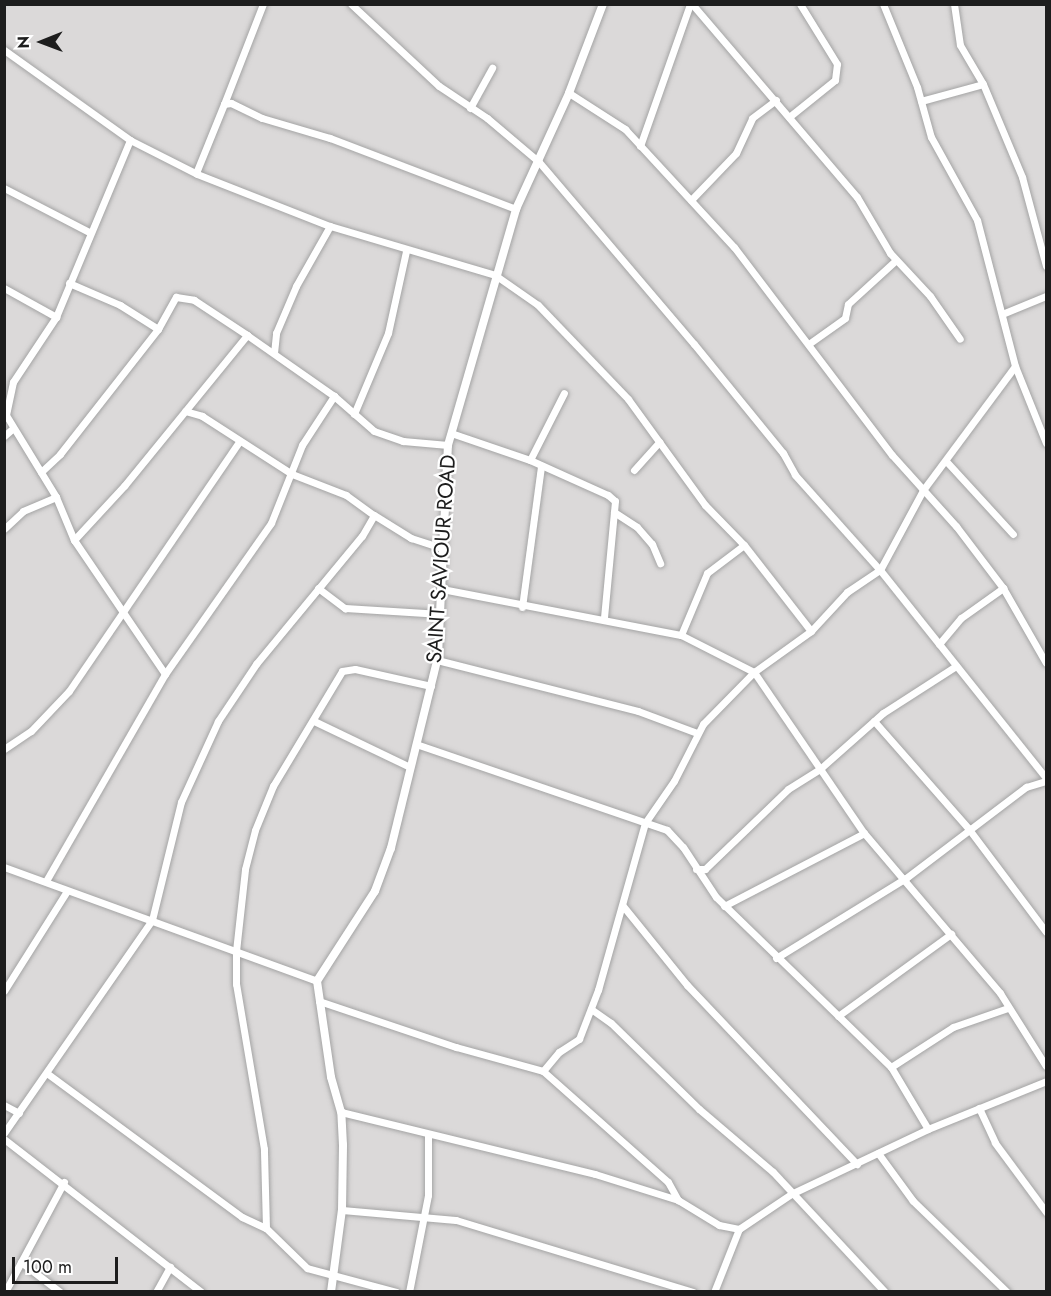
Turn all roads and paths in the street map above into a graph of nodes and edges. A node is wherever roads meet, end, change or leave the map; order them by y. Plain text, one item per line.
1 (263, 4) edge
2 (351, 4) edge
3 (603, 4) edge
4 (691, 4) edge
5 (800, 4) edge
6 (883, 4) edge
7 (954, 4) edge
8 (4, 50) edge
9 (492, 68) dead end
10 (982, 84) junction
11 (569, 93) junction
12 (776, 100) junction
13 (921, 101) junction
14 (224, 104) junction
15 (470, 108) junction
16 (789, 117) junction
17 (130, 140) junction
18 (640, 146) junction
19 (539, 162) junction
20 (196, 173) junction
21 (4, 188) edge
22 (691, 200) junction
23 (516, 209) junction
24 (330, 226) junction
25 (89, 232) junction
26 (406, 251) junction
27 (896, 260) junction
28 (1047, 266) edge
29 (495, 275) junction
30 (69, 283) junction
31 (4, 288) edge
32 (1047, 296) edge
33 (1002, 314) junction
34 (56, 317) junction
35 (158, 329) junction
36 (247, 335) junction
37 (960, 339) dead end
38 (810, 343) junction
39 (274, 353) junction
40 (1015, 366) junction
41 (4, 377) edge
42 (13, 382) junction
43 (564, 393) dead end
44 (334, 396) junction
45 (185, 411) junction
46 (354, 414) junction
47 (12, 429) junction
48 (451, 433) junction
49 (4, 436) edge
50 (239, 442) junction
51 (659, 442) junction
52 (1047, 443) edge
53 (448, 445) junction
54 (530, 460) junction
55 (946, 461) junction
56 (542, 466) junction
57 (634, 470) dead end
58 (41, 472) junction
59 (292, 474) junction
60 (923, 490) junction
61 (56, 497) junction
62 (614, 512) junction
63 (374, 516) junction
64 (4, 529) edge
65 (1013, 534) dead end
66 (74, 540) junction
67 (744, 545) junction
68 (441, 548) junction
69 (660, 563) dead end
70 (880, 570) junction
71 (318, 588) junction
72 (1003, 588) junction
73 (442, 589) junction
74 (522, 607) junction
75 (124, 611) junction
76 (441, 614) junction
77 (604, 618) junction
78 (811, 631) junction
79 (681, 635) junction
80 (939, 644) junction
81 (437, 660) junction
82 (1047, 663) edge
83 (956, 666) junction
84 (754, 672) junction
85 (165, 674) junction
86 (430, 686) junction
87 (314, 721) junction
88 (874, 721) junction
89 (697, 734) junction
90 (416, 744) junction
91 (4, 749) edge
92 (410, 767) junction
93 (821, 768) junction
94 (1046, 777) edge
95 (645, 823) junction
96 (969, 828) junction
97 (864, 833) junction
98 (4, 867) edge
99 (696, 869) junction
100 (906, 878) junction
101 (46, 881) junction
102 (67, 891) junction
103 (623, 906) junction
104 (724, 906) junction
105 (152, 920) junction
106 (1047, 932) edge
107 (951, 934) junction
108 (236, 951) junction
109 (776, 958) junction
110 (317, 981) junction
111 (4, 991) edge
112 (319, 1001) junction
113 (1008, 1008) junction
114 (591, 1009) junction
115 (838, 1016) junction
116 (1047, 1066) edge
117 (891, 1067) junction
118 (543, 1071) junction
119 (48, 1074) junction
120 (1047, 1080) edge
121 (4, 1105) edge
122 (979, 1108) junction
123 (341, 1112) junction
124 (19, 1113) junction
125 (928, 1129) junction
126 (4, 1133) edge
127 (428, 1135) junction
128 (4, 1139) edge
129 (878, 1153) junction
130 (857, 1164) junction
131 (64, 1182) junction
132 (791, 1194) junction
133 (678, 1200) junction
134 (342, 1210) junction
135 (1047, 1212) edge
136 (424, 1217) junction
137 (266, 1228) junction
138 (739, 1229) junction
139 (21, 1262) junction
140 (170, 1267) junction
141 (334, 1276) junction
142 (5, 1292) edge
143 (60, 1292) edge
144 (156, 1292) edge
145 (201, 1292) edge
146 (331, 1292) edge
147 (396, 1292) edge
148 (410, 1292) edge
149 (693, 1292) edge
150 (714, 1292) edge
151 (885, 1292) edge
152 (1007, 1292) edge

1 - 14 street
2 - 15 street
3 - 11 street, SAINT SAVIOUR ROAD
4 - 12 street
4 - 18 street
5 - 16 street
6 - 13 street
7 - 10 street
8 - 17 street
9 - 15 street
10 - 13 street
10 - 28 street
11 - 18 street
11 - 19 street, SAINT SAVIOUR ROAD
12 - 16 street
12 - 22 street
13 - 33 street
14 - 20 street
14 - 23 street
15 - 19 street
16 - 27 street
17 - 20 street
17 - 25 street
18 - 22 street
19 - 23 street, SAINT SAVIOUR ROAD
19 - 70 street
20 - 24 street
21 - 25 street
22 - 38 street
23 - 29 street, SAINT SAVIOUR ROAD
24 - 26 street
24 - 39 street
25 - 30 street
26 - 29 street
26 - 46 street
27 - 37 street
27 - 38 street
29 - 48 street, SAINT SAVIOUR ROAD
29 - 51 street
30 - 34 street
30 - 35 street
31 - 34 street
32 - 33 street
33 - 40 street
34 - 42 street
35 - 36 street
35 - 58 street
36 - 39 street
36 - 45 street
38 - 60 street
39 - 44 street
40 - 52 street
40 - 55 street
41 - 42 street
42 - 47 street
43 - 54 street
44 - 46 street
44 - 59 street
45 - 50 street
45 - 66 street
46 - 53 street
47 - 49 street
47 - 58 street
48 - 53 street, SAINT SAVIOUR ROAD
48 - 54 street
50 - 59 street
50 - 75 street
51 - 57 street
51 - 67 street
53 - 68 street, SAINT SAVIOUR ROAD
54 - 56 street
55 - 60 street
55 - 65 street
56 - 62 street
56 - 74 street
58 - 61 street
59 - 63 street
59 - 85 street
60 - 70 street
60 - 72 street
61 - 64 street
61 - 66 street
62 - 69 street
62 - 77 street
63 - 68 street
63 - 71 street
66 - 75 street
67 - 78 street
67 - 79 street
68 - 73 street, SAINT SAVIOUR ROAD
70 - 78 street
70 - 80 street
71 - 76 street
71 - 105 street
72 - 80 street
72 - 82 street
73 - 74 street
73 - 76 street, SAINT SAVIOUR ROAD
74 - 77 street
75 - 85 street
75 - 91 street
76 - 81 street, SAINT SAVIOUR ROAD
77 - 79 street
78 - 84 street
79 - 84 street
80 - 83 street
81 - 86 street, SAINT SAVIOUR ROAD
81 - 89 street
83 - 88 street
83 - 94 street
84 - 89 street
84 - 93 street
85 - 101 street
86 - 87 street
86 - 90 street, SAINT SAVIOUR ROAD
87 - 92 street
87 - 108 street
88 - 93 street
88 - 96 street
89 - 95 street
90 - 92 street, SAINT SAVIOUR ROAD
90 - 95 street
92 - 110 street, SAINT SAVIOUR ROAD
93 - 97 street
93 - 99 street
94 - 96 street
95 - 99 street
95 - 103 street
96 - 100 street
96 - 106 street
97 - 100 street
97 - 104 street
98 - 101 street
99 - 104 street
100 - 107 street
100 - 109 street
101 - 102 street
102 - 105 street
102 - 111 street
103 - 114 street
103 - 130 street
104 - 109 street
105 - 108 street
105 - 119 street
107 - 113 street
107 - 115 street
108 - 110 street
108 - 137 street
109 - 115 street
110 - 112 street
112 - 118 street
112 - 123 street
113 - 116 street
113 - 117 street
114 - 118 street
114 - 132 street
115 - 117 street
117 - 125 street
118 - 133 street
119 - 124 street
119 - 137 street
120 - 122 street
121 - 124 street
122 - 125 street
122 - 135 street
123 - 127 street
123 - 134 street
124 - 126 street
125 - 129 street
127 - 133 street
127 - 136 street
128 - 131 street
129 - 130 street
129 - 152 street
130 - 132 street
131 - 139 street
131 - 140 street
132 - 138 street
132 - 151 street
133 - 138 street
134 - 136 street
134 - 141 street
136 - 148 street
136 - 149 street
137 - 141 street
138 - 150 street
139 - 142 street
139 - 143 street
140 - 144 street
140 - 145 street
141 - 146 street
141 - 147 street

